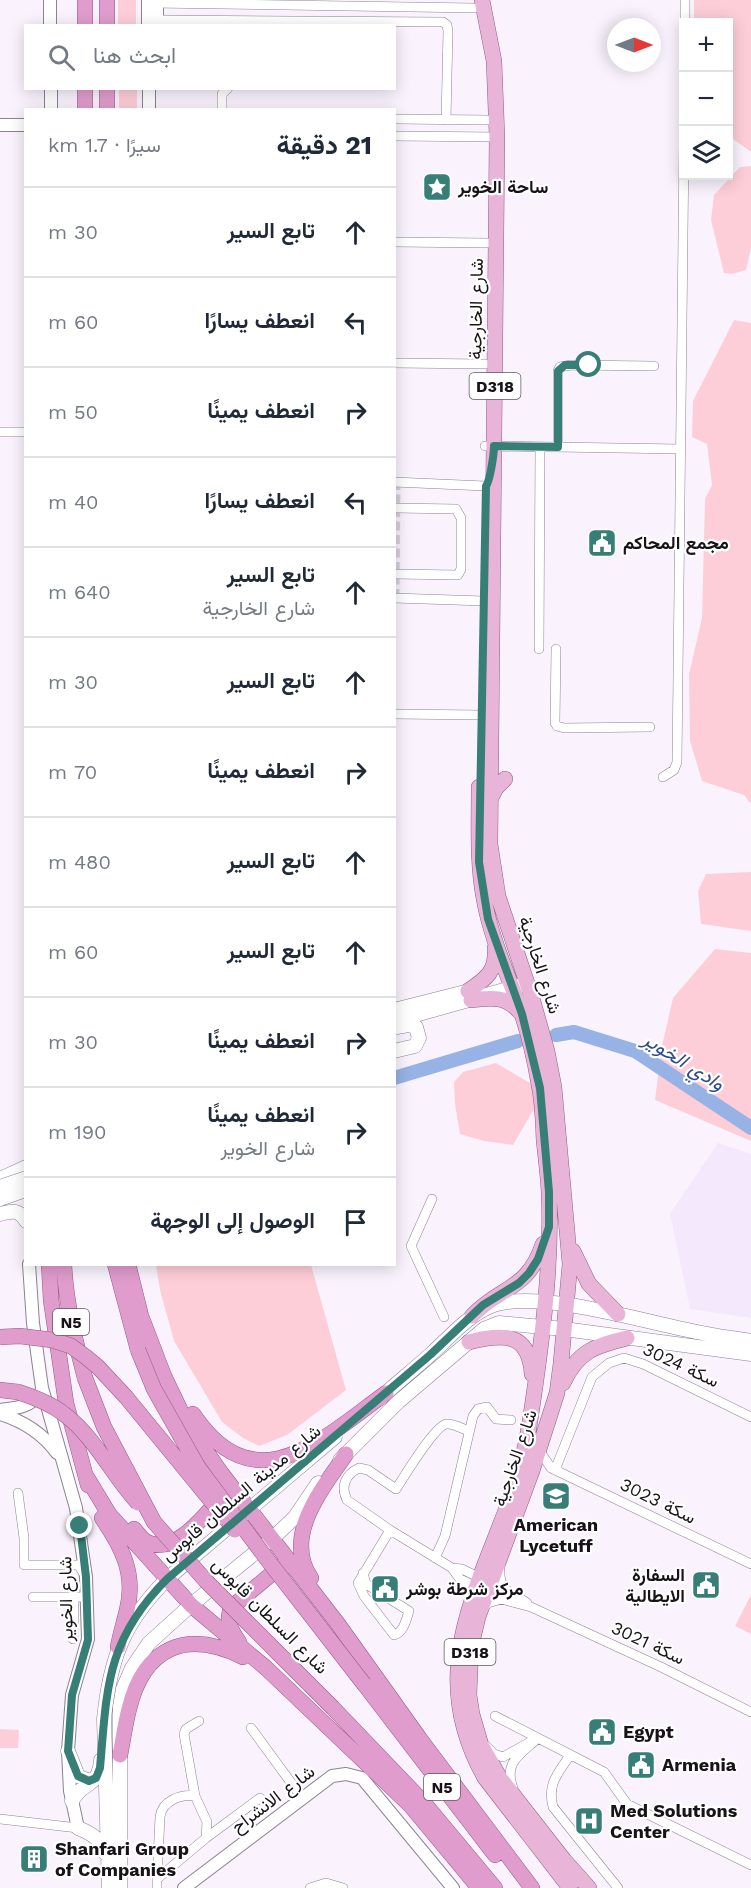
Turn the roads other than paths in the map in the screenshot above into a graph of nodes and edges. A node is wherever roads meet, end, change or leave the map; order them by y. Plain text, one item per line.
1 (50, 0) edge
2 (85, 0) edge
3 (107, 0) edge
4 (685, 0) edge
5 (153, 1) edge
6 (477, 2) edge
7 (685, 18) edge
8 (222, 23) edge
9 (50, 24) edge
10 (85, 24) edge
11 (107, 24) edge
12 (154, 24) edge
13 (51, 90) edge
14 (85, 90) edge
15 (107, 90) edge
16 (226, 90) edge
17 (152, 91) edge
18 (51, 108) edge
19 (85, 108) edge
20 (107, 108) edge
21 (150, 108) edge
22 (156, 108) edge
23 (222, 108) edge
24 (396, 119) edge
25 (446, 120) junction
26 (488, 120) junction
27 (0, 125) edge
28 (24, 125) edge
29 (396, 136) edge
30 (492, 137) junction
31 (684, 180) edge
32 (497, 190) junction
33 (396, 242) edge
34 (487, 243) junction
35 (496, 320) junction
36 (396, 363) edge
37 (486, 364) junction
38 (654, 366) dead end
39 (495, 408) junction
40 (0, 432) edge
41 (24, 432) edge
42 (540, 447) junction
43 (558, 447) junction
44 (680, 449) junction
45 (491, 450) junction
46 (396, 482) edge
47 (486, 486) junction
48 (396, 508) edge
49 (493, 518) junction
50 (493, 568) junction
51 (396, 574) edge
52 (396, 597) edge
53 (484, 601) junction
54 (492, 633) junction
55 (539, 648) dead end
56 (556, 649) dead end
57 (491, 690) junction
58 (396, 714) edge
59 (481, 715) junction
60 (650, 727) dead end
61 (490, 739) junction
62 (491, 773) junction
63 (663, 777) dead end
64 (488, 919) junction
65 (521, 985) junction
66 (470, 996) junction
67 (396, 1010) edge
68 (522, 1014) junction
69 (396, 1020) edge
70 (396, 1027) edge
71 (396, 1051) edge
72 (540, 1052) junction
73 (24, 1168) edge
74 (547, 1173) junction
75 (563, 1173) junction
76 (0, 1179) edge
77 (24, 1179) edge
78 (0, 1187) edge
79 (24, 1191) edge
80 (0, 1199) edge
81 (432, 1199) dead end
82 (10, 1209) edge
83 (24, 1218) edge
84 (549, 1227) junction
85 (569, 1240) junction
86 (29, 1266) edge
87 (49, 1266) edge
88 (64, 1266) edge
89 (116, 1266) edge
90 (128, 1266) edge
91 (545, 1302) junction
92 (566, 1305) junction
93 (618, 1314) junction
94 (472, 1316) junction
95 (444, 1317) dead end
96 (542, 1327) junction
97 (564, 1329) junction
98 (0, 1337) edge
99 (627, 1338) junction
100 (751, 1341) edge
101 (470, 1342) junction
102 (751, 1354) edge
103 (159, 1362) junction
104 (42, 1389) junction
105 (0, 1390) edge
106 (386, 1393) junction
107 (556, 1393) junction
108 (533, 1404) junction
109 (0, 1412) edge
110 (751, 1417) edge
111 (511, 1420) dead end
112 (469, 1431) junction
113 (539, 1450) junction
114 (346, 1454) junction
115 (62, 1460) junction
116 (553, 1469) junction
117 (532, 1471) junction
118 (222, 1474) junction
119 (86, 1476) junction
120 (18, 1493) dead end
121 (250, 1509) junction
122 (109, 1514) junction
123 (154, 1522) junction
124 (390, 1530) junction
125 (272, 1539) junction
126 (501, 1554) junction
127 (435, 1557) junction
128 (270, 1563) junction
129 (751, 1564) edge
130 (296, 1569) junction
131 (363, 1573) junction
132 (86, 1577) junction
133 (167, 1579) junction
134 (478, 1583) junction
135 (33, 1597) dead end
136 (74, 1597) junction
137 (87, 1597) junction
138 (191, 1605) junction
139 (531, 1607) junction
140 (480, 1611) junction
141 (338, 1624) junction
142 (73, 1639) dead end
143 (118, 1647) junction
144 (250, 1656) junction
145 (266, 1668) junction
146 (751, 1712) edge
147 (495, 1716) dead end
148 (104, 1719) junction
149 (199, 1721) dead end
150 (251, 1728) dead end
151 (476, 1733) junction
152 (538, 1738) junction
153 (68, 1751) junction
154 (120, 1755) junction
155 (570, 1755) junction
156 (96, 1778) junction
157 (195, 1796) junction
158 (260, 1798) dead end
159 (303, 1799) junction
160 (72, 1801) junction
161 (522, 1806) junction
162 (0, 1820) edge
163 (78, 1828) junction
164 (433, 1833) junction
165 (206, 1838) junction
166 (751, 1865) edge
167 (110, 1882) edge
168 (157, 1883) edge
169 (120, 1888) edge
170 (184, 1888) edge
171 (310, 1888) edge
172 (343, 1888) edge
173 (453, 1888) edge
174 (470, 1888) edge
175 (479, 1888) edge
176 (495, 1888) edge
177 (521, 1888) edge
178 (532, 1888) edge
179 (570, 1888) edge
180 (589, 1888) edge
181 (618, 1888) edge

1 - 9 street
2 - 10 highway
3 - 11 highway
4 - 7 street
5 - 6 street
5 - 12 street
6 - 26 main road, شارع الخارجية / D318
6 - 30 main road, شارع الخارجية / D318
8 - 12 street
8 - 25 street
13 - 18 street
14 - 19 highway
15 - 20 highway
16 - 23 street
17 - 21 street
17 - 22 street
24 - 25 street
25 - 26 street
26 - 30 main road, شارع الخارجية / D318
27 - 28 street
29 - 30 street
30 - 32 main road, شارع الخارجية / D318
30 - 34 main road, شارع الخارجية / D318
31 - 44 street
32 - 34 main road
32 - 35 main road, شارع الخارجية / D318
33 - 34 street
34 - 35 main road
34 - 37 main road, شارع الخارجية / D318
35 - 37 main road
35 - 39 main road, شارع الخارجية / D318
36 - 37 street
37 - 39 main road
37 - 45 main road, شارع الخارجية / D318
38 - 43 street
39 - 45 main road, شارع الخارجية / D318
40 - 41 street
42 - 43 street
42 - 45 street
42 - 55 street
43 - 44 street
44 - 63 street
45 - 47 main road
45 - 49 main road, شارع الخارجية / D318
46 - 47 street
47 - 49 main road
47 - 53 main road, شارع الخارجية / D318
48 - 51 street
49 - 50 main road, شارع الخارجية / D318
50 - 53 main road
50 - 54 main road, شارع الخارجية / D318
52 - 53 street
53 - 54 main road
53 - 59 main road, شارع الخارجية / D318
54 - 57 main road, شارع الخارجية / D318
56 - 60 street
57 - 59 main road
57 - 61 main road, شارع الخارجية / D318
58 - 59 street
59 - 61 main road
59 - 62 main road, شارع الخارجية / D318
61 - 62 main road, شارع الخارجية / D318
62 - 64 main road, شارع الخارجية / D318
62 - 65 main road, شارع الخارجية / D318
64 - 65 main road, شارع الخارجية / D318
64 - 66 main road
65 - 66 main road
65 - 68 main road, شارع الخارجية / D318
65 - 72 main road, شارع الخارجية / D318
66 - 67 main road
66 - 68 main road
66 - 69 main road
68 - 72 main road, شارع الخارجية / D318
70 - 71 main road
72 - 74 main road, شارع الخارجية / D318
72 - 75 main road, شارع الخارجية / D318
73 - 76 main road
74 - 75 main road
74 - 84 main road, شارع الخارجية / D318
75 - 85 main road, شارع الخارجية / D318
77 - 78 main road, bridge
78 - 82 main road
79 - 80 main road, bridge
81 - 95 street
82 - 83 main road
84 - 91 main road, شارع الخارجية / D318
84 - 94 main road
85 - 92 main road, شارع الخارجية / D318
85 - 93 main road
86 - 104 street, شارع الخوير
87 - 119 highway
88 - 123 highway, شارع السلطان قابوس / N5, bridge
89 - 128 highway, شارع السلطان قابوس / N5, bridge
90 - 103 highway
91 - 92 main road, شارع مدينة السلطان قابوس
91 - 94 main road, شارع مدينة السلطان قابوس
91 - 96 main road, شارع الخارجية / D318
92 - 93 main road, شارع مدينة السلطان قابوس
92 - 97 main road, شارع الخارجية / D318
93 - 100 main road, شارع مدينة السلطان قابوس
94 - 106 main road, شارع مدينة السلطان قابوس
96 - 97 main road, شارع مدينة السلطان قابوس
96 - 101 main road, شارع مدينة السلطان قابوس
96 - 108 main road, شارع الخارجية / D318
97 - 99 main road, شارع مدينة السلطان قابوس
97 - 107 main road, شارع الخارجية / D318
98 - 128 highway, bridge
99 - 102 main road, شارع مدينة السلطان قابوس
99 - 107 main road
101 - 108 main road
101 - 114 main road, شارع مدينة السلطان قابوس
103 - 106 highway
103 - 118 highway
104 - 109 street
104 - 115 street, شارع الخوير
105 - 123 highway, bridge
106 - 121 main road, شارع مدينة السلطان قابوس
107 - 113 main road, شارع الخارجية / D318
108 - 134 main road, شارع الخارجية / D318
109 - 115 street
110 - 116 street, سكة 3024
111 - 112 street
112 - 124 street
112 - 127 street
113 - 116 street
113 - 117 main road, شارع الخارجية / D318
114 - 125 main road, شارع مدينة السلطان قابوس
114 - 141 highway
115 - 132 street, شارع الخوير
116 - 117 street
116 - 129 street, سكة 3023
117 - 126 main road, شارع الخارجية / D318
118 - 121 highway
118 - 122 highway
119 - 122 highway
119 - 143 highway
120 - 132 street
121 - 125 highway
121 - 133 main road, شارع مدينة السلطان قابوس
122 - 133 highway
123 - 176 highway, شارع السلطان قابوس / N5, bridge
124 - 127 street
124 - 131 street
125 - 130 highway
125 - 138 main road, شارع مدينة السلطان قابوس
126 - 139 street, سكة 3021
126 - 140 main road, شارع الخارجية / D318
127 - 134 street
128 - 177 highway, شارع السلطان قابوس / N5, bridge
130 - 141 highway
130 - 144 highway
131 - 131 street
132 - 137 street, شارع الخوير
133 - 138 highway
133 - 143 main road, شارع مدينة السلطان قابوس
134 - 179 main road, شارع الخارجية / D318
135 - 136 street
136 - 137 street
136 - 142 street
137 - 153 street, شارع الخوير
138 - 144 highway
138 - 154 main road, شارع مدينة السلطان قابوس
139 - 140 street, سكة 3021
139 - 146 street, سكة 3021
140 - 151 main road, شارع الخارجية / D318
141 - 178 highway
143 - 148 main road, شارع مدينة السلطان قابوس
144 - 145 highway
145 - 154 highway
145 - 164 highway
147 - 152 street
148 - 156 main road
148 - 167 main road, شارع مدينة السلطان قابوس
149 - 157 street
150 - 159 street
151 - 152 street
151 - 161 main road, شارع الخارجية / D318
152 - 155 street
152 - 161 street
153 - 156 main road
153 - 160 street, شارع الخوير
154 - 169 main road, شارع مدينة السلطان قابوس
155 - 166 street
155 - 181 street
156 - 160 main road
157 - 165 street
157 - 168 street
158 - 165 street
159 - 170 street, شارع الانشراح
159 - 173 street, شارع الانشراح
160 - 163 street, شارع الخوير
161 - 180 main road, شارع الخارجية / D318
162 - 163 street
163 - 167 main road
164 - 174 highway
164 - 175 highway
165 - 168 street
171 - 172 street

